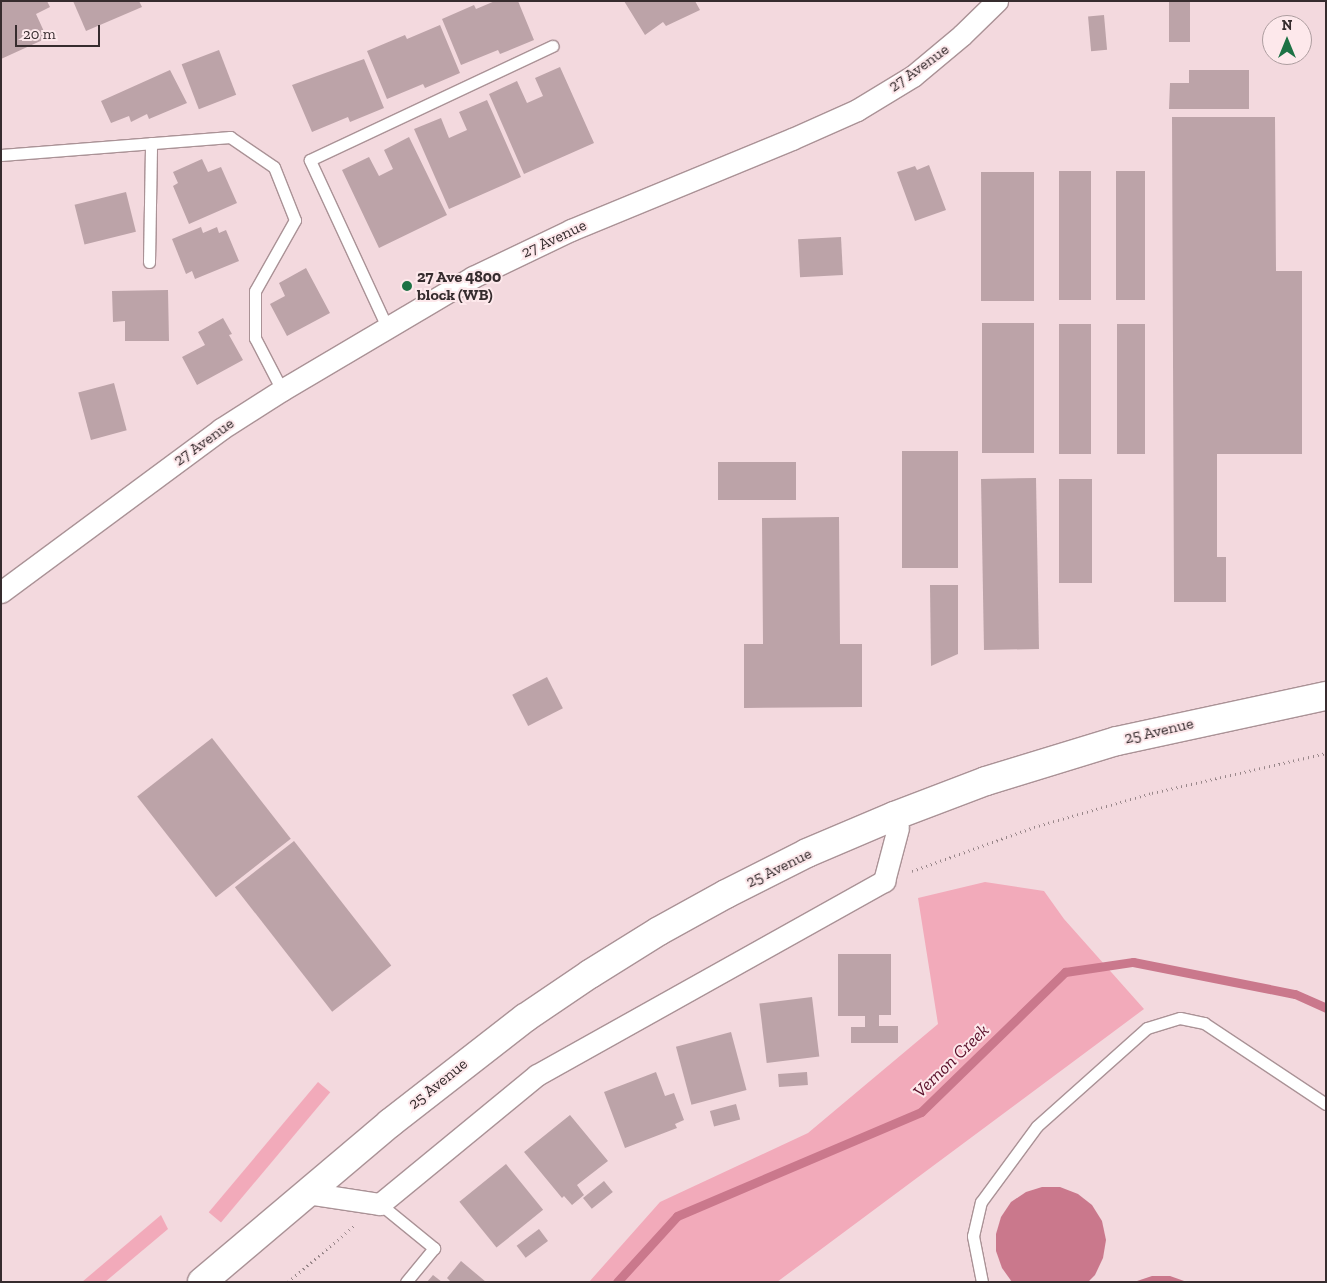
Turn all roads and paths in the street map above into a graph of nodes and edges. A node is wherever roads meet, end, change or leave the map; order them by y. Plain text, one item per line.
1 (997, 1) edge
2 (552, 46) dead end
3 (151, 143) junction
4 (1, 154) edge
5 (149, 262) dead end
6 (387, 327) junction
7 (282, 390) junction
8 (1, 592) edge
9 (1326, 696) edge
10 (1326, 753) edge
11 (898, 828) dead end
12 (881, 882) junction
13 (1326, 1104) edge
14 (307, 1193) junction
15 (380, 1204) junction
16 (202, 1282) edge
17 (288, 1282) edge
18 (406, 1282) edge
19 (982, 1282) edge

1 - 6 street, 27 Avenue
2 - 6 lane
3 - 4 lane
3 - 5 lane
3 - 7 lane
6 - 7 street, 27 Avenue
7 - 8 street, 27 Avenue
9 - 14 main road, 25 Avenue
10 - 12 path
11 - 12 street
12 - 15 street
13 - 19 lane
14 - 15 street
14 - 16 main road, 25 Avenue
15 - 17 path
15 - 18 lane

